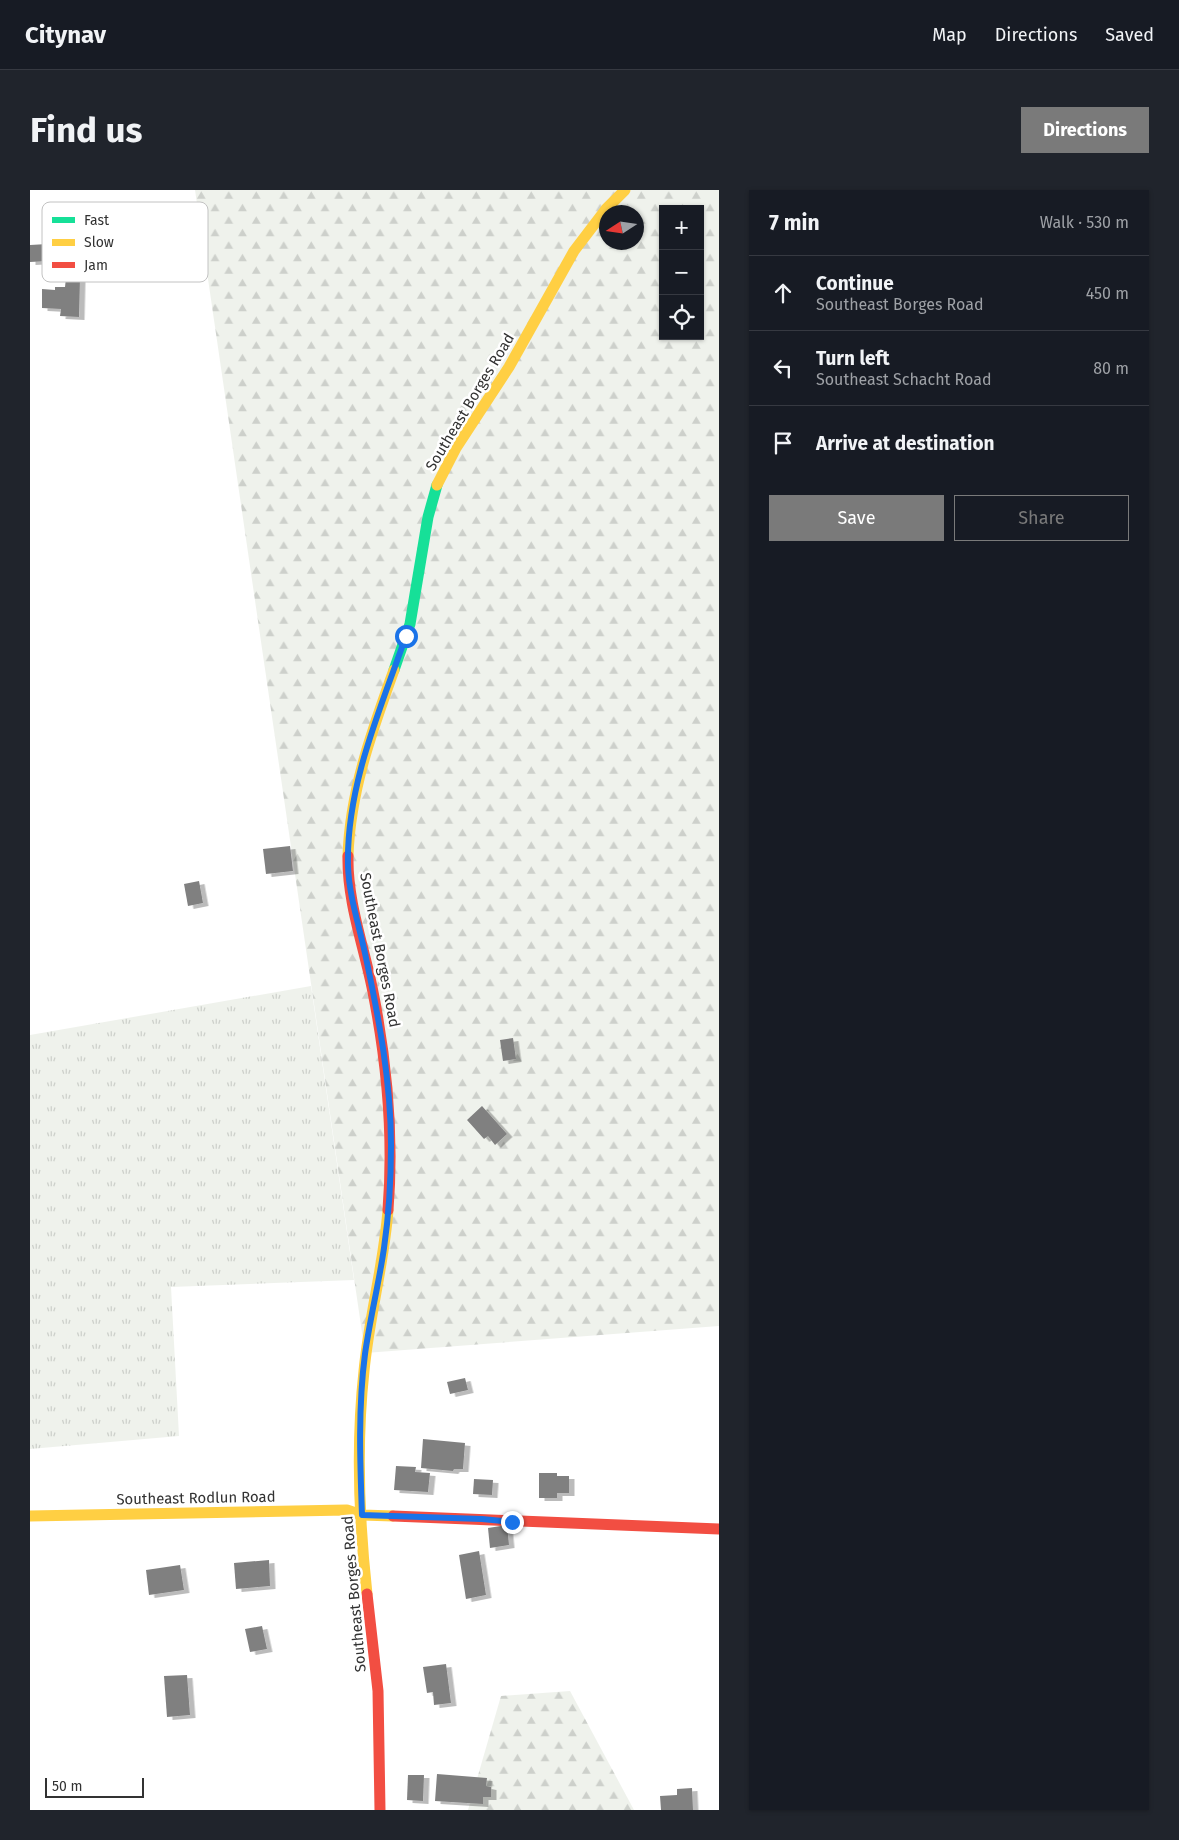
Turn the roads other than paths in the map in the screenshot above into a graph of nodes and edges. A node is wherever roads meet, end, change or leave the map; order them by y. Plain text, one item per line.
1 (625, 190) edge
2 (362, 1515) junction
3 (30, 1516) edge
4 (719, 1529) edge
5 (380, 1810) edge

1 - 2 street, Southeast Borges Road
2 - 3 street, Southeast Rodlun Road
2 - 4 street, Southeast Rodlun Road
2 - 5 street, Southeast Borges Road

